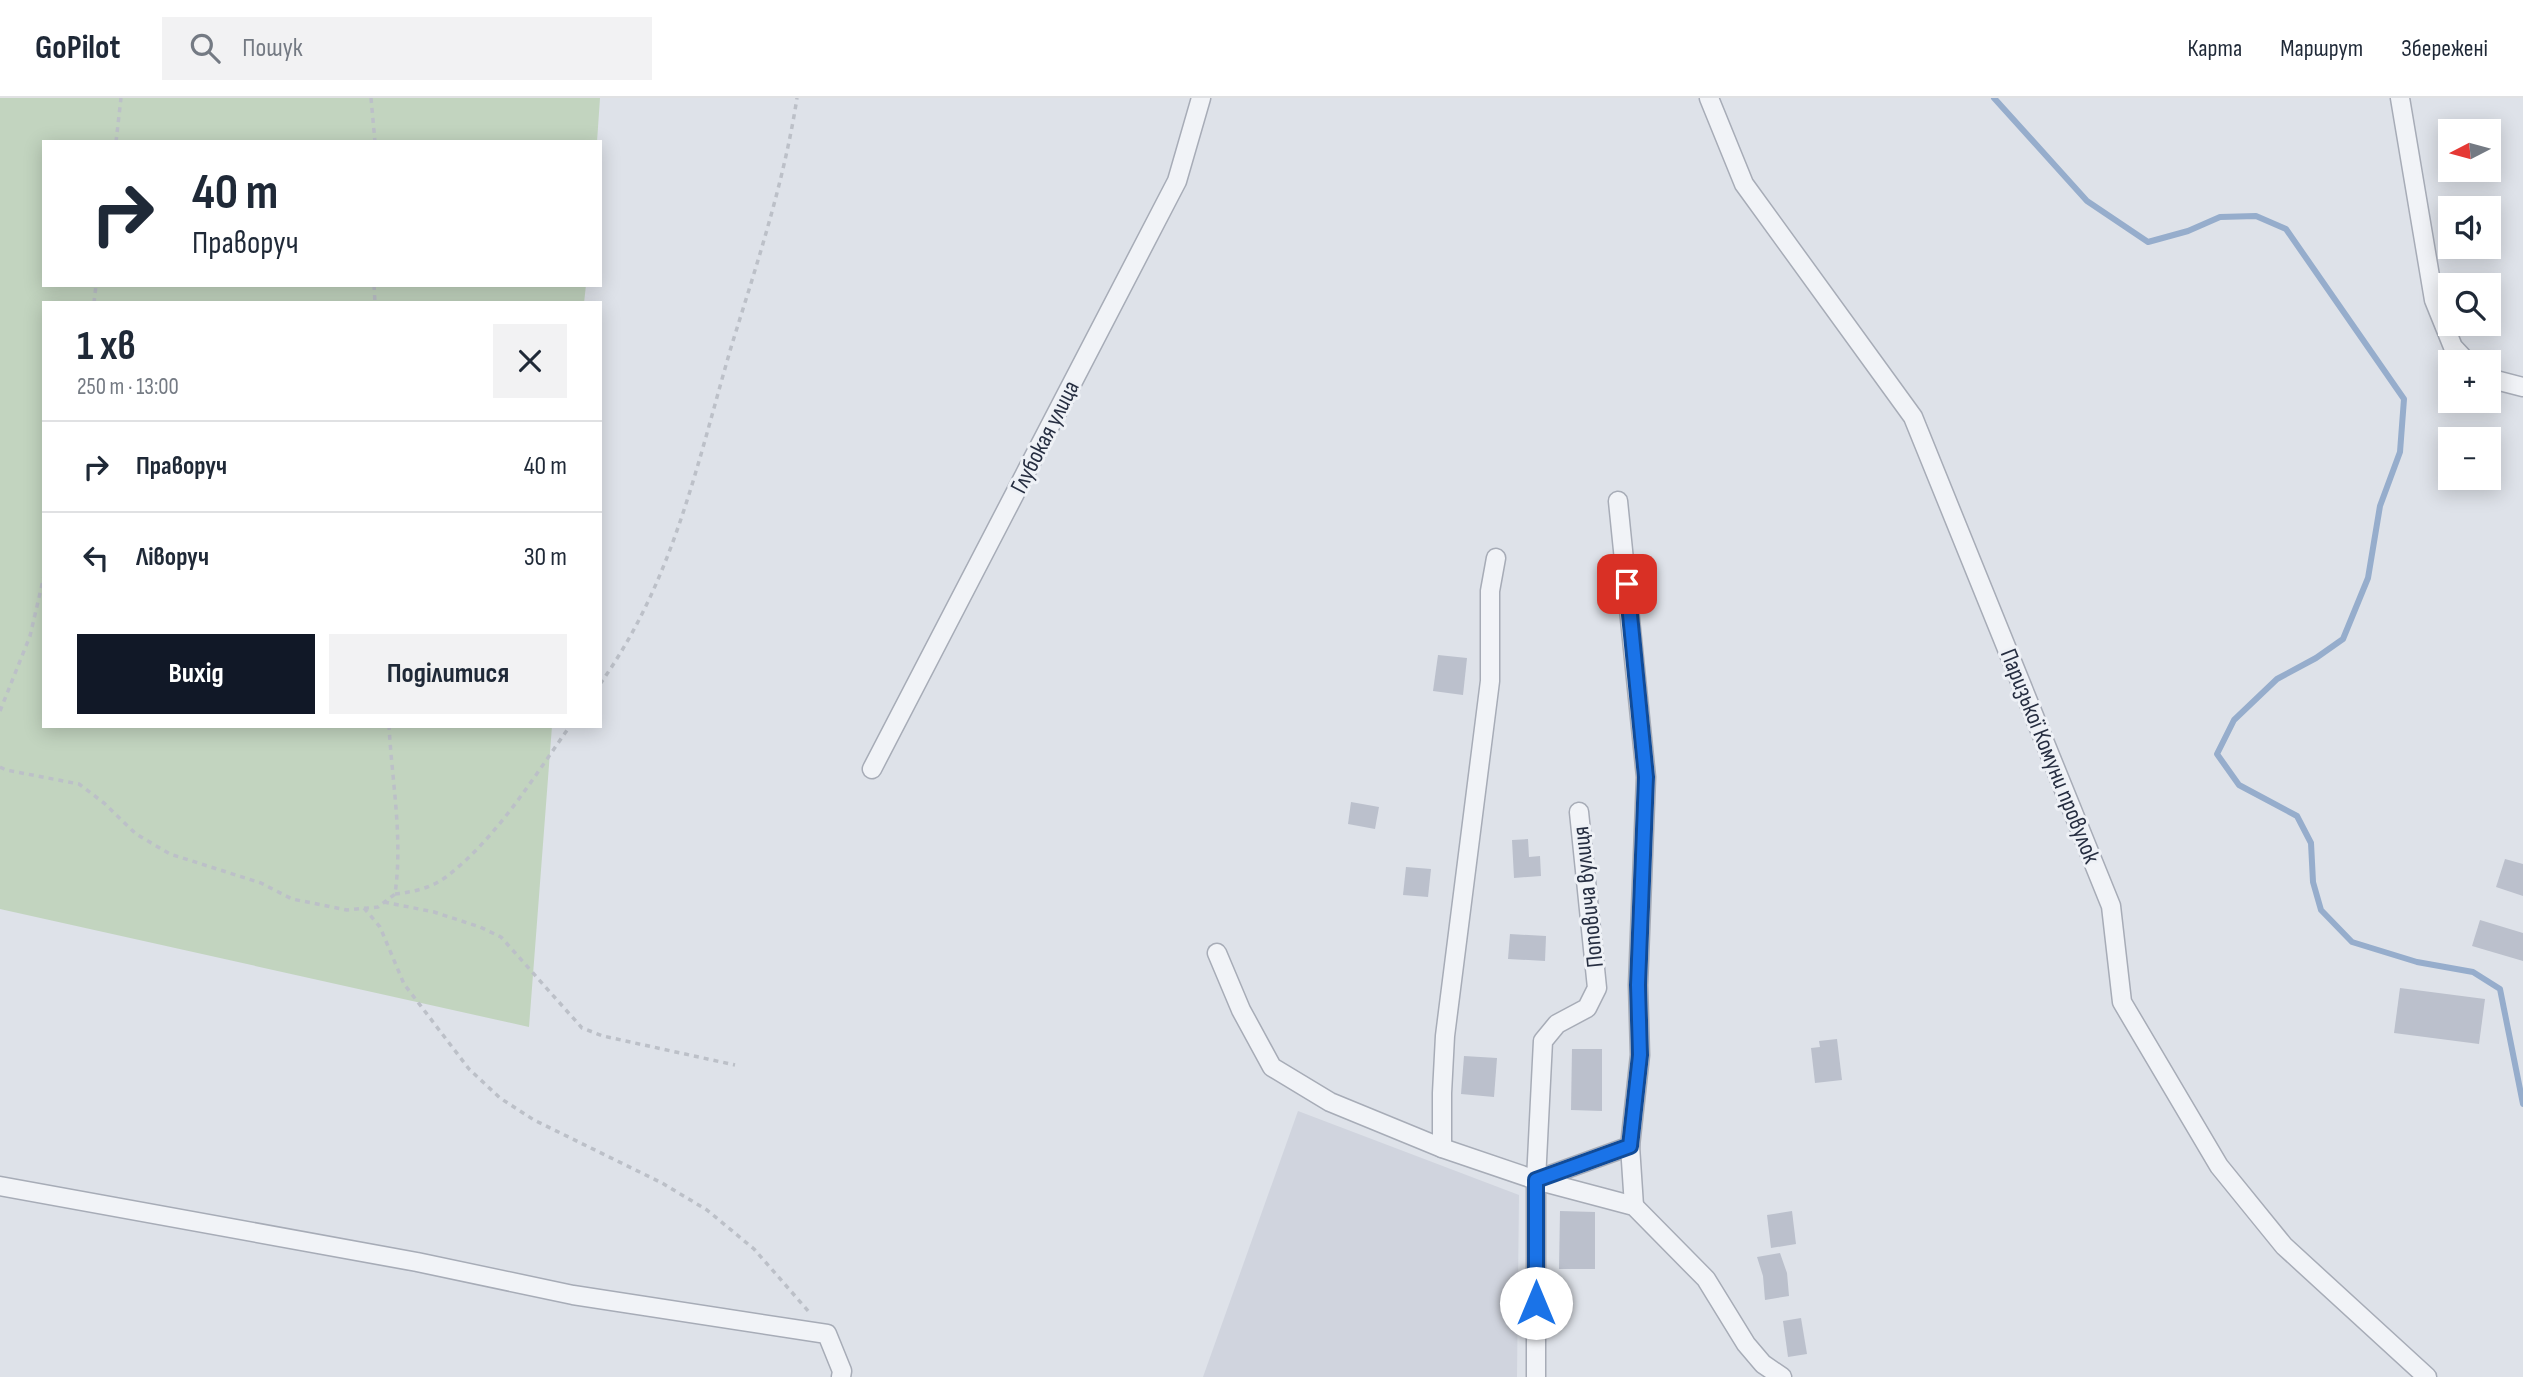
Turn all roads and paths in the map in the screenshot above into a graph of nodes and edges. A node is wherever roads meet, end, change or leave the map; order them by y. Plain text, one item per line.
1 (121, 98) edge
2 (372, 98) edge
3 (797, 98) edge
4 (1201, 98) edge
5 (1709, 98) edge
6 (2400, 98) edge
7 (116, 140) edge
8 (375, 140) edge
9 (2456, 350) edge
10 (2501, 381) edge
11 (2523, 387) edge
12 (1618, 501) dead end
13 (1496, 558) dead end
14 (42, 585) edge
15 (602, 681) edge
16 (0, 711) edge
17 (389, 728) edge
18 (569, 728) edge
19 (0, 767) edge
20 (872, 769) dead end
21 (1579, 812) dead end
22 (395, 894) junction
23 (384, 902) junction
24 (364, 908) junction
25 (1217, 953) dead end
26 (735, 1065) dead end
27 (1630, 1146) junction
28 (1442, 1148) junction
29 (1536, 1180) junction
30 (0, 1186) edge
31 (1634, 1206) junction
32 (827, 1334) junction
33 (841, 1377) edge
34 (1536, 1377) edge
35 (1783, 1377) edge
36 (2427, 1377) edge

1 - 7 path
2 - 8 path
3 - 15 path
4 - 20 street, Глубокая улица
5 - 36 street, Паризької Комуни провулок
6 - 9 street
10 - 11 street
12 - 27 street
13 - 28 street
14 - 16 path
17 - 22 path
18 - 22 path
19 - 24 path
21 - 29 street, Поповича вулиця
22 - 23 path
23 - 24 path
23 - 26 path
24 - 32 path
25 - 28 street
27 - 29 street
27 - 31 street
28 - 29 street
29 - 31 street
29 - 34 street, Поповича вулиця
30 - 32 street
31 - 35 street
32 - 33 street

